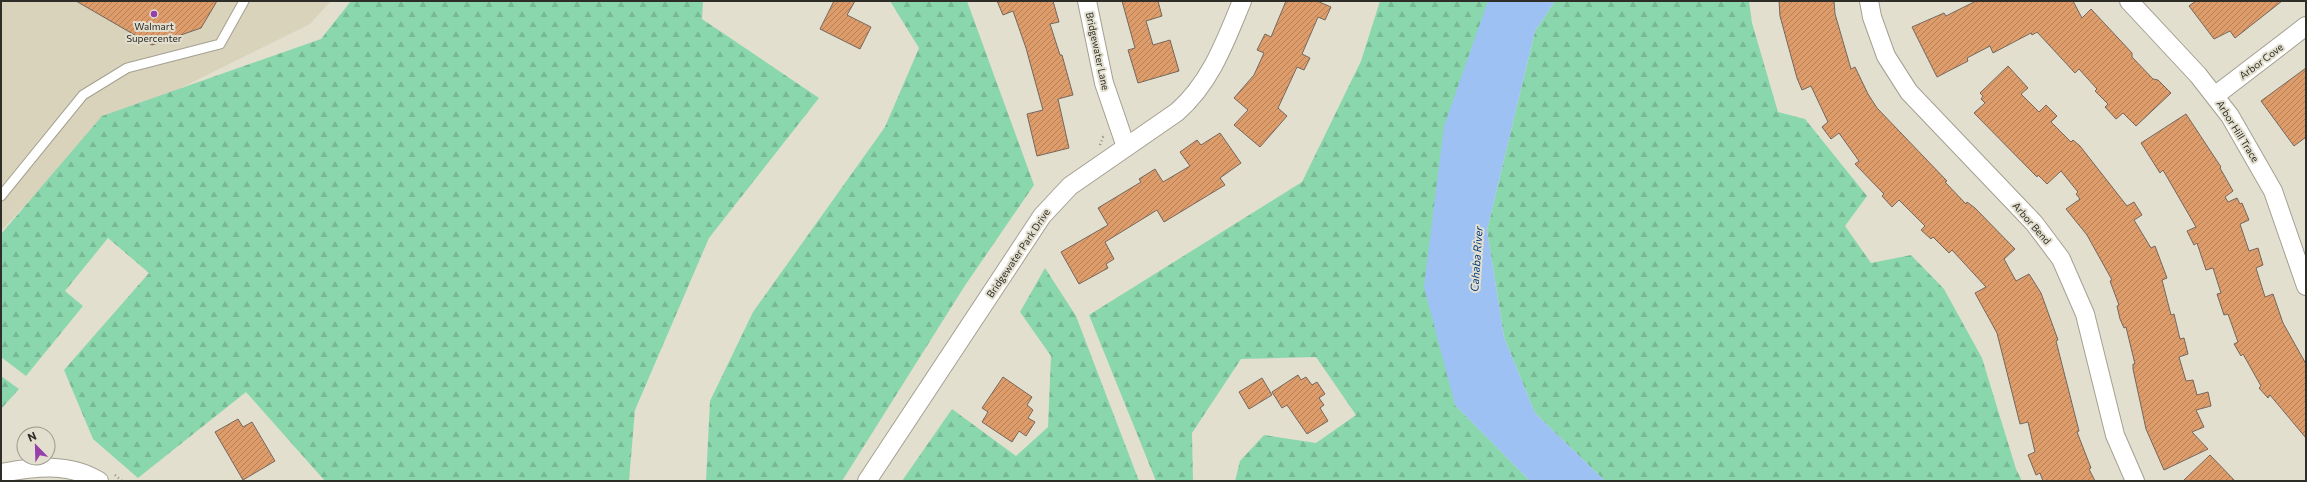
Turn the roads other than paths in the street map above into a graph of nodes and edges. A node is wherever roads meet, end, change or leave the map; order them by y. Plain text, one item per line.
1 (244, 1) edge
2 (1087, 1) edge
3 (1242, 1) edge
4 (1869, 1) edge
5 (2129, 1) edge
6 (2306, 26) edge
7 (2216, 95) junction
8 (1126, 147) junction
9 (1, 196) edge
10 (2306, 286) edge
11 (1, 474) edge
12 (99, 481) edge
13 (867, 481) edge
14 (2135, 481) edge

1 - 9 lane
2 - 8 street, Bridgewater Lane
3 - 8 street, Bridgewater Park Drive
4 - 14 street, Arbor Bend
5 - 7 street, Arbor Hill Trace
6 - 7 street, Arbor Cove
7 - 10 street, Arbor Hill Trace
8 - 13 street, Bridgewater Park Drive
11 - 12 street

